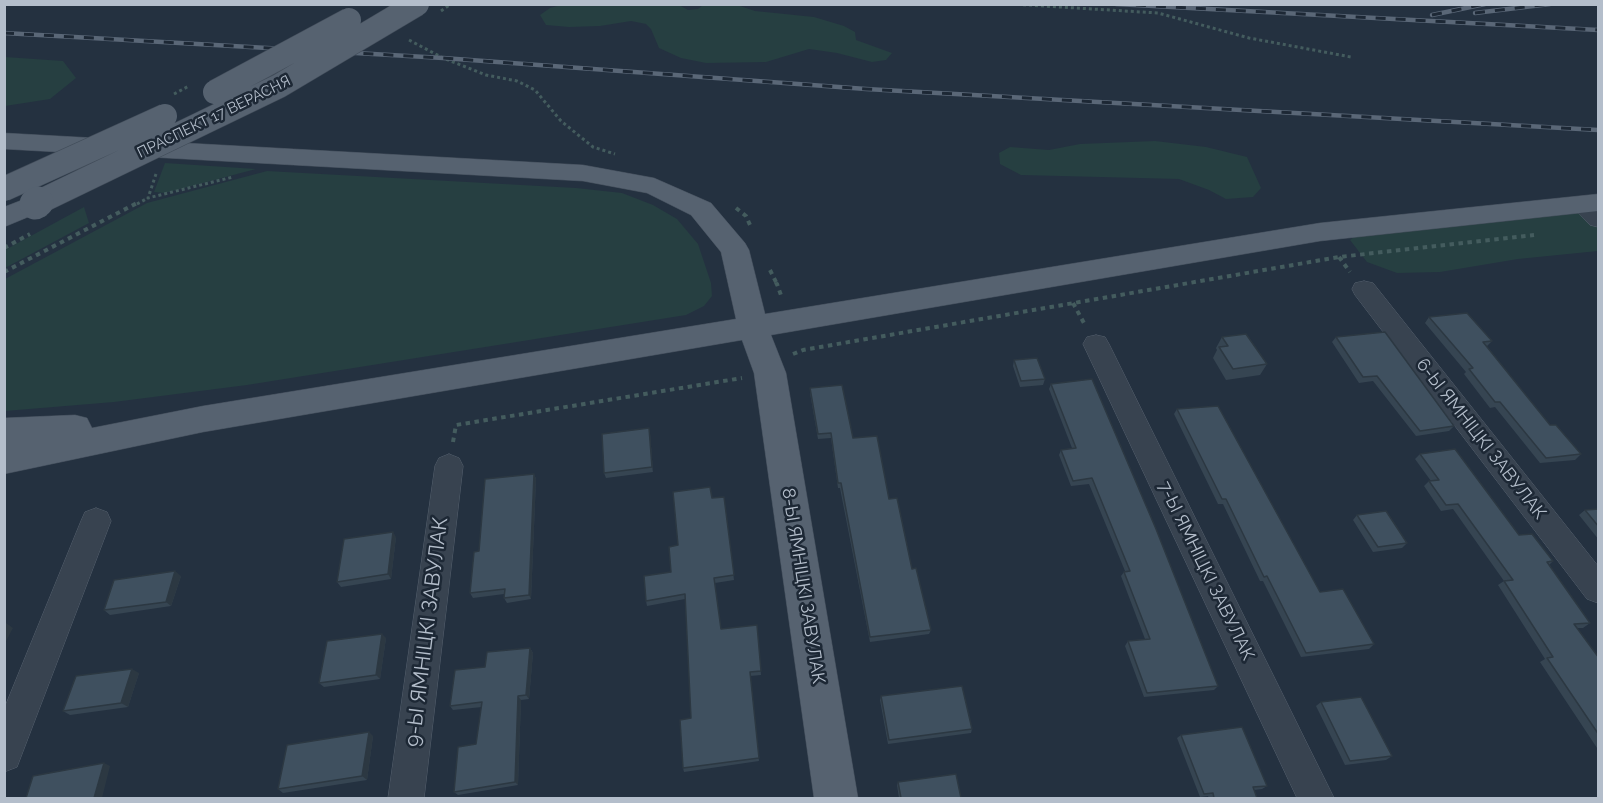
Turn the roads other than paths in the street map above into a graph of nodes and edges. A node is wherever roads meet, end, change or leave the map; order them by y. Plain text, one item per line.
1 (377, 4) edge
2 (417, 4) edge
3 (4, 141) edge
4 (4, 189) edge
5 (1593, 209) edge
6 (4, 218) edge
7 (1364, 289) dead end
8 (753, 327) junction
9 (1096, 344) dead end
10 (203, 419) junction
11 (4, 432) edge
12 (4, 460) edge
13 (449, 466) dead end
14 (96, 521) dead end
15 (1599, 589) edge
16 (4, 754) edge
17 (406, 798) edge
18 (836, 798) edge
19 (1316, 798) edge

1 - 4 main road, ПРАСПЕКТ 17 ВЕРАСНЯ, bridge
2 - 6 main road, ПРАСПЕКТ 17 ВЕРАСНЯ, bridge
3 - 8 main road, 8-Ы ЯМНІЦКІ ЗАВУЛАК
5 - 8 main road
7 - 15 street, 6-Ы ЯМНІЦКІ ЗАВУЛАК
8 - 10 main road
8 - 18 main road, 8-Ы ЯМНІЦКІ ЗАВУЛАК
9 - 19 street, 7-Ы ЯМНІЦКІ ЗАВУЛАК
10 - 11 main road
10 - 12 main road
13 - 17 street, 9-Ы ЯМНІЦКІ ЗАВУЛАК
14 - 16 street

